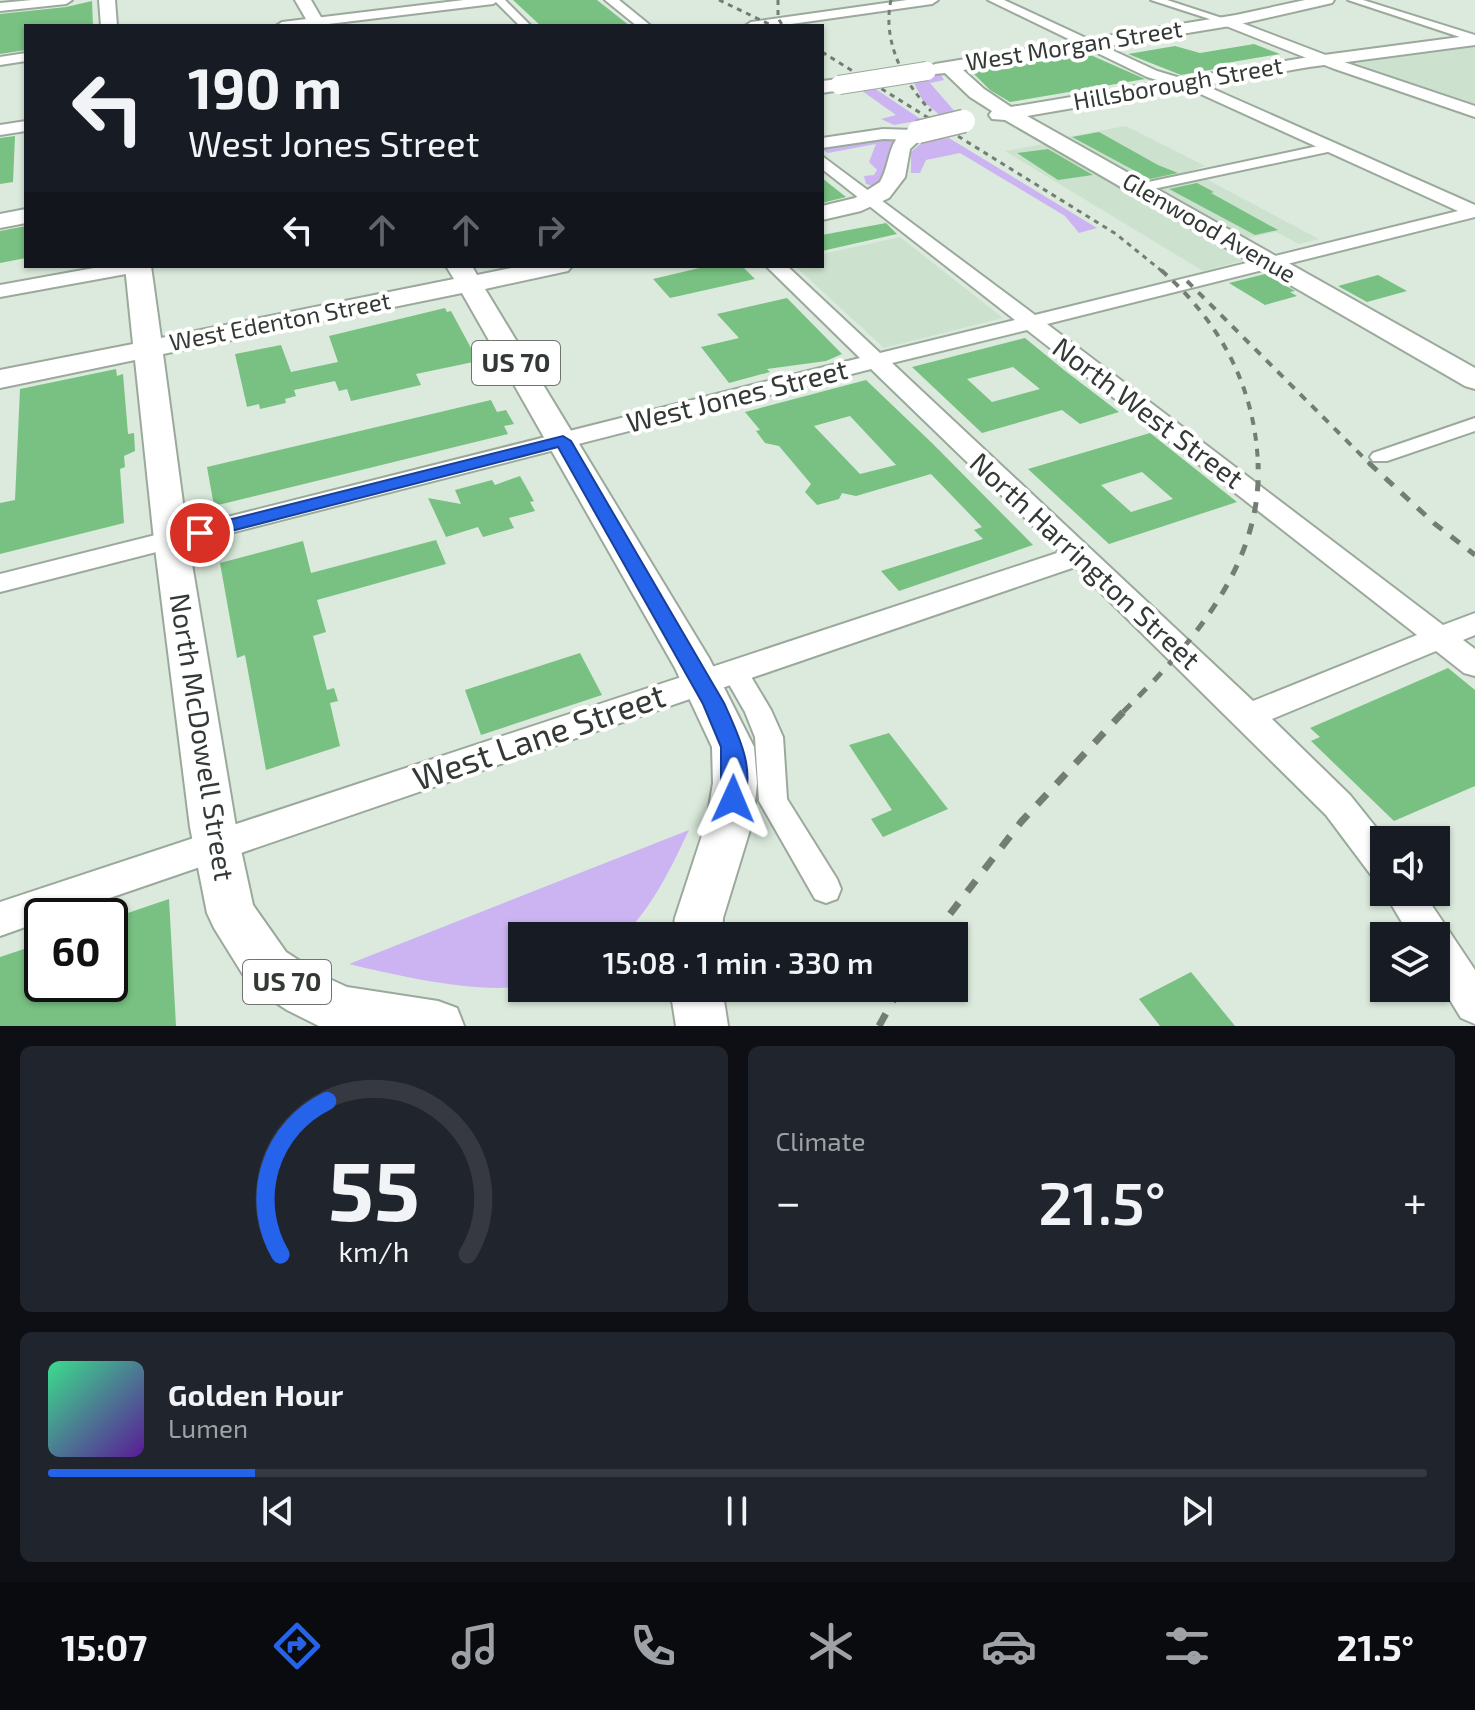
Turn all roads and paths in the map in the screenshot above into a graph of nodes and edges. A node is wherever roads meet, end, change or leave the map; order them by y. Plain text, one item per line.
1 (66, 0) edge
2 (107, 0) edge
3 (303, 0) edge
4 (496, 0) edge
5 (611, 0) edge
6 (932, 0) edge
7 (994, 0) edge
8 (1156, 0) edge
9 (1326, 0) edge
10 (1353, 0) edge
11 (7, 4) edge
12 (418, 4) edge
13 (1226, 21) junction
14 (109, 24) edge
15 (317, 24) edge
16 (524, 24) edge
17 (642, 24) edge
18 (765, 24) edge
19 (1475, 39) edge
20 (1085, 45) junction
21 (24, 57) edge
22 (1324, 60) junction
23 (0, 61) edge
24 (949, 67) junction
25 (1181, 83) junction
26 (831, 86) edge
27 (1475, 112) edge
28 (1007, 113) junction
29 (24, 126) edge
30 (0, 130) edge
31 (909, 132) junction
32 (824, 143) edge
33 (1332, 147) junction
34 (824, 163) edge
35 (1139, 188) junction
36 (870, 199) junction
37 (1475, 212) edge
38 (824, 213) edge
39 (24, 216) edge
40 (0, 221) edge
41 (1269, 262) junction
42 (127, 268) edge
43 (138, 268) edge
44 (538, 268) edge
45 (778, 268) edge
46 (464, 275) edge
47 (0, 291) edge
48 (1030, 323) junction
49 (148, 349) junction
50 (875, 361) junction
51 (0, 379) edge
52 (1475, 380) edge
53 (1475, 424) edge
54 (563, 441) junction
55 (1380, 457) dead end
56 (171, 540) junction
57 (1078, 556) junction
58 (0, 583) edge
59 (1475, 623) edge
60 (1440, 637) junction
61 (1475, 665) edge
62 (719, 677) junction
63 (1249, 716) junction
64 (216, 845) junction
65 (1370, 846) edge
66 (826, 889) dead end
67 (0, 919) edge
68 (699, 922) edge
69 (1450, 965) edge
70 (698, 1002) edge
71 (1475, 1005) edge
72 (438, 1026) edge
73 (702, 1026) edge

1 - 11 street
2 - 14 main road
3 - 15 main road
4 - 12 street
4 - 16 street
5 - 17 street
6 - 18 street
7 - 20 street
8 - 13 street
9 - 13 main road, West Morgan Street
10 - 19 street
12 - 15 street
13 - 20 main road, West Morgan Street
13 - 22 main road
19 - 22 main road, Hillsborough Street
20 - 24 main road, West Morgan Street
20 - 25 street
21 - 23 street
22 - 25 main road, Hillsborough Street
22 - 27 main road
24 - 26 main road, West Morgan Street, bridge
24 - 28 main road, Glenwood Avenue
25 - 28 main road, Hillsborough Street
25 - 33 street
28 - 31 main road, Hillsborough Street, bridge
28 - 35 main road, Glenwood Avenue
29 - 30 street
31 - 32 street, Hillsborough Street
31 - 36 main road
33 - 35 street
33 - 37 street
34 - 36 street, North West Street
35 - 41 main road, Glenwood Avenue
36 - 38 main road
36 - 48 street, North West Street
37 - 41 street, West Jones Street
39 - 40 main road
41 - 48 street, West Jones Street
41 - 52 main road, Glenwood Avenue
42 - 47 street
43 - 49 main road, North McDowell Street / US 70
44 - 46 main road, West Edenton Street
45 - 50 street, North Harrington Street
46 - 49 main road, West Edenton Street
46 - 54 main road, US 70
48 - 50 street, West Jones Street
48 - 60 street, North West Street
49 - 51 main road, West Edenton Street
49 - 56 main road, North McDowell Street / US 70
50 - 54 street, West Jones Street
50 - 57 street, North Harrington Street
53 - 55 street
54 - 56 street, West Jones Street
54 - 62 main road, US 70
56 - 58 street, West Jones Street
56 - 64 main road, North McDowell Street / US 70
57 - 62 street, West Lane Street
57 - 63 street, North Harrington Street
59 - 60 street
60 - 61 street, North West Street
60 - 63 street
62 - 64 street, West Lane Street
62 - 66 street
62 - 68 main road, US 70
63 - 65 street, North Harrington Street
64 - 67 street, West Lane Street
64 - 72 main road, North McDowell Street / US 70
69 - 71 street
70 - 73 main road

